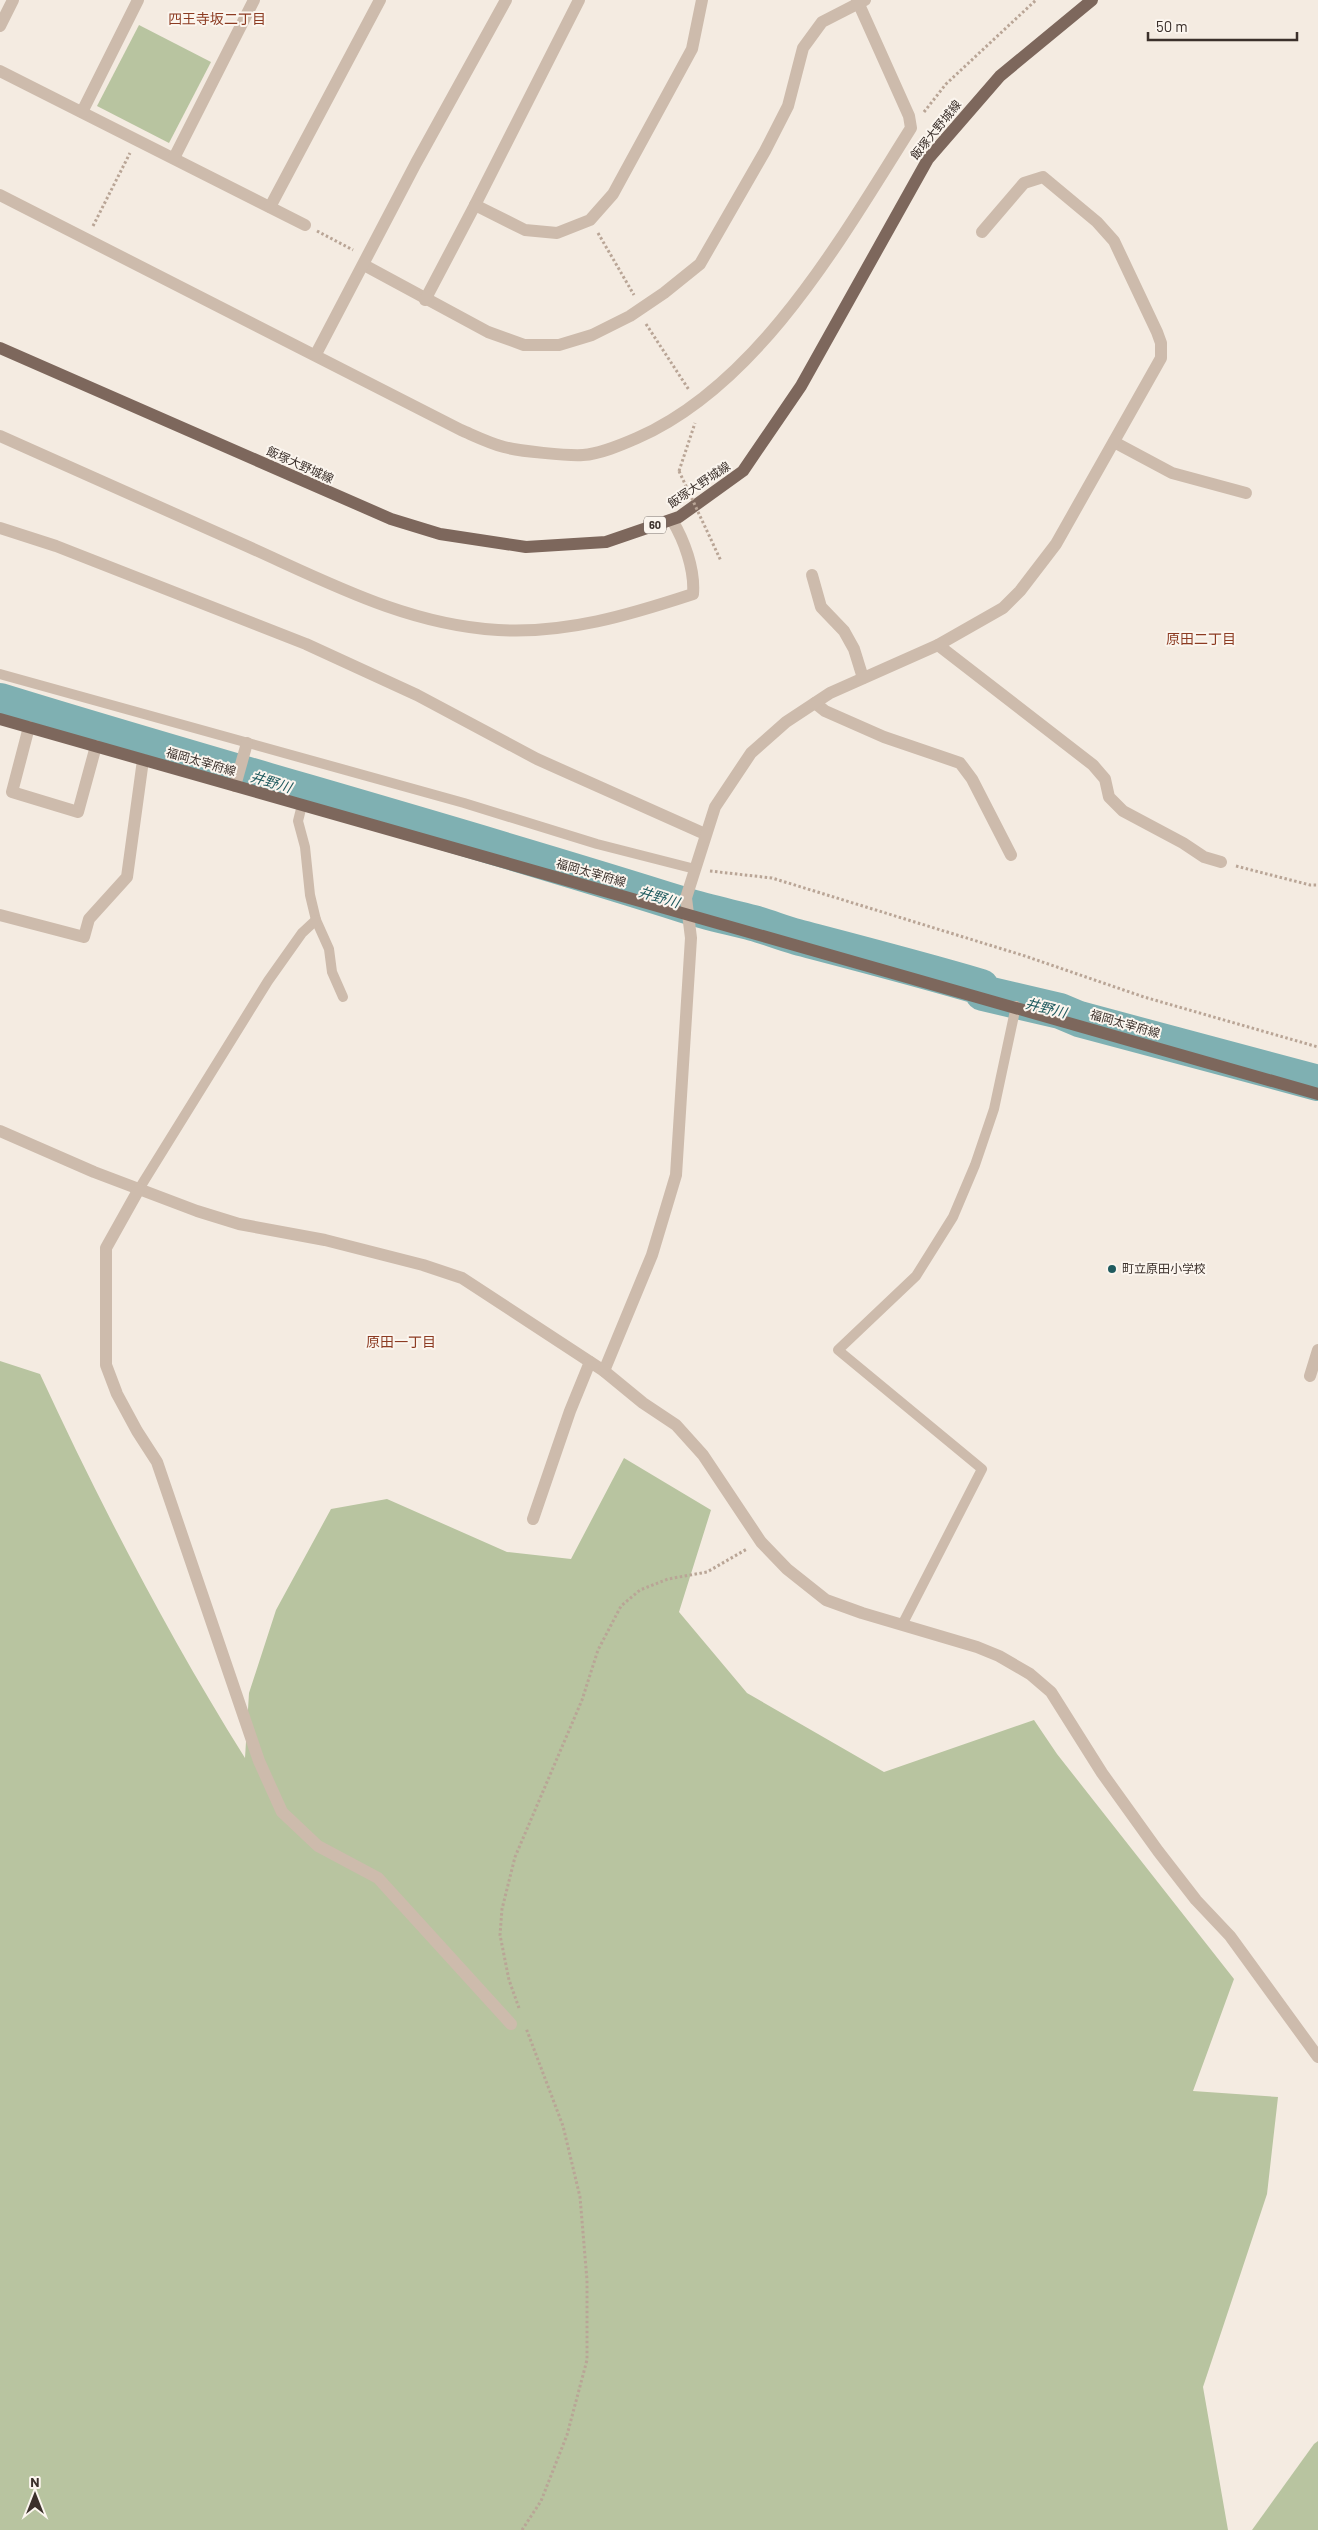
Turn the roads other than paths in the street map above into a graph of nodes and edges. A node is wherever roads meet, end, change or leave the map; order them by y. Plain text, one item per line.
1 (13, 0) edge
2 (138, 0) edge
3 (254, 0) edge
4 (380, 0) edge
5 (506, 0) edge
6 (579, 0) edge
7 (702, 0) edge
8 (1092, 0) edge
9 (860, 1) edge
10 (0, 26) edge
11 (0, 72) edge
12 (82, 112) junction
13 (174, 158) junction
14 (0, 194) edge
15 (475, 206) junction
16 (270, 207) junction
17 (305, 224) road end
18 (982, 232) dead end
19 (365, 262) junction
20 (425, 300) junction
21 (0, 348) edge
22 (316, 354) junction
23 (0, 436) edge
24 (1114, 442) junction
25 (1246, 493) dead end
26 (672, 520) junction
27 (0, 528) edge
28 (812, 575) dead end
29 (938, 645) junction
30 (0, 674) edge
31 (863, 678) junction
32 (815, 703) junction
33 (0, 719) edge
34 (29, 727) junction
35 (247, 743) junction
36 (96, 746) junction
37 (143, 760) junction
38 (236, 782) junction
39 (302, 805) junction
40 (705, 834) junction
41 (1011, 855) dead end
42 (1221, 862) road end
43 (695, 869) junction
44 (0, 914) edge
45 (689, 915) junction
46 (316, 920) junction
47 (343, 998) dead end
48 (1016, 1006) junction
49 (1318, 1094) edge
50 (0, 1131) edge
51 (139, 1189) junction
52 (1318, 1350) edge
53 (590, 1362) junction
54 (604, 1371) junction
55 (1310, 1376) dead end
56 (533, 1519) dead end
57 (902, 1625) junction
58 (518, 2024) road end
59 (1318, 2057) edge

1 - 10 street
2 - 12 street
3 - 13 street
4 - 16 street
5 - 19 street
6 - 15 street
7 - 15 street
8 - 26 main road, 飯塚大野城線 / 60
9 - 20 street
9 - 22 street
11 - 12 street
12 - 13 street
13 - 16 street
14 - 22 street
15 - 20 street
16 - 17 street
18 - 24 street
19 - 20 street
19 - 22 street
21 - 26 main road, 飯塚大野城線 / 60
23 - 26 street
24 - 25 street
24 - 29 street
27 - 40 street
28 - 31 street
29 - 31 street
29 - 42 street
30 - 35 lane
31 - 32 street
32 - 40 street
32 - 41 street
33 - 34 main road, 福岡太宰府線
34 - 36 main road, 福岡太宰府線
34 - 36 street
35 - 38 street
35 - 43 lane
36 - 37 main road, 福岡太宰府線
37 - 38 main road, 福岡太宰府線
37 - 44 street
38 - 39 main road, 福岡太宰府線
39 - 45 main road, 福岡太宰府線
39 - 46 lane
40 - 43 street
43 - 45 street
45 - 48 main road, 福岡太宰府線
45 - 54 street
46 - 47 lane
46 - 51 lane
48 - 49 main road, 福岡太宰府線
48 - 57 lane
50 - 51 street
51 - 53 street
51 - 58 street
52 - 55 street
53 - 54 street
53 - 56 street
54 - 57 street
57 - 59 street

